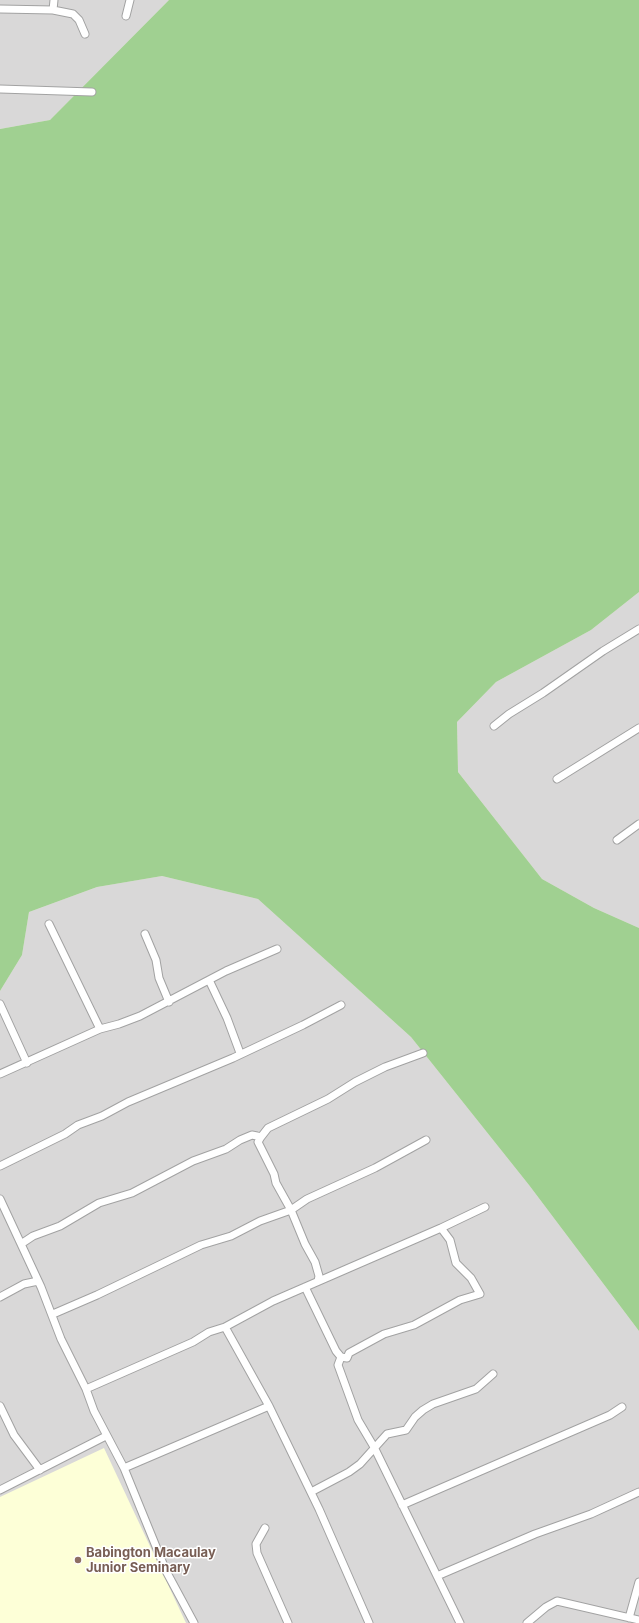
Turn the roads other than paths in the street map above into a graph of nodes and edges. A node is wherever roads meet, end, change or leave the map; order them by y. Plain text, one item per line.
1 (54, 0) edge
2 (130, 0) edge
3 (0, 9) edge
4 (53, 10) junction
5 (126, 16) dead end
6 (85, 34) dead end
7 (0, 89) edge
8 (92, 92) dead end
9 (639, 628) edge
10 (494, 726) dead end
11 (639, 728) edge
12 (557, 780) dead end
13 (639, 824) edge
14 (618, 840) dead end
15 (49, 924) dead end
16 (145, 934) dead end
17 (277, 950) dead end
18 (210, 980) junction
19 (169, 1002) junction
20 (0, 1004) edge
21 (340, 1005) dead end
22 (100, 1029) junction
23 (423, 1052) dead end
24 (240, 1053) junction
25 (27, 1063) junction
26 (0, 1074) edge
27 (261, 1136) junction
28 (426, 1140) dead end
29 (0, 1166) edge
30 (0, 1199) edge
31 (485, 1207) dead end
32 (291, 1210) junction
33 (441, 1228) junction
34 (21, 1244) junction
35 (318, 1281) junction
36 (38, 1282) junction
37 (305, 1287) junction
38 (0, 1297) edge
39 (53, 1314) junction
40 (226, 1327) junction
41 (341, 1357) junction
42 (493, 1374) dead end
43 (86, 1390) junction
44 (0, 1406) edge
45 (269, 1406) junction
46 (622, 1407) dead end
47 (106, 1436) junction
48 (374, 1447) junction
49 (124, 1468) junction
50 (40, 1470) junction
51 (0, 1490) edge
52 (311, 1492) junction
53 (639, 1492) edge
54 (402, 1505) junction
55 (265, 1528) dead end
56 (437, 1576) junction
57 (639, 1582) edge
58 (629, 1618) junction
59 (639, 1620) edge
60 (194, 1623) edge
61 (288, 1623) edge
62 (369, 1623) edge
63 (460, 1623) edge
64 (527, 1623) edge

1 - 4 street
2 - 5 street
3 - 4 street
4 - 6 street
7 - 8 street
9 - 10 street
11 - 12 street
13 - 14 street
15 - 22 street
16 - 19 street
17 - 18 street
18 - 19 street
18 - 24 street
19 - 22 street
20 - 25 street
21 - 24 street
22 - 25 street
23 - 27 street
24 - 29 street
25 - 26 street
27 - 32 street
27 - 34 street
28 - 32 street
30 - 34 street
31 - 33 street
32 - 35 street
32 - 39 street
33 - 35 street
33 - 41 street
34 - 36 street
35 - 37 street
36 - 38 street
36 - 39 street
37 - 40 street
37 - 41 street
39 - 43 street
40 - 43 street
40 - 45 street
41 - 48 street
42 - 48 street
43 - 47 street
44 - 50 street
45 - 49 street
45 - 52 street
46 - 54 street
47 - 49 street
47 - 50 street
48 - 52 street
48 - 54 street
49 - 60 street
50 - 51 street
52 - 62 street
53 - 56 street
54 - 56 street
55 - 61 street
56 - 63 street
57 - 58 street
58 - 59 street
58 - 64 street

